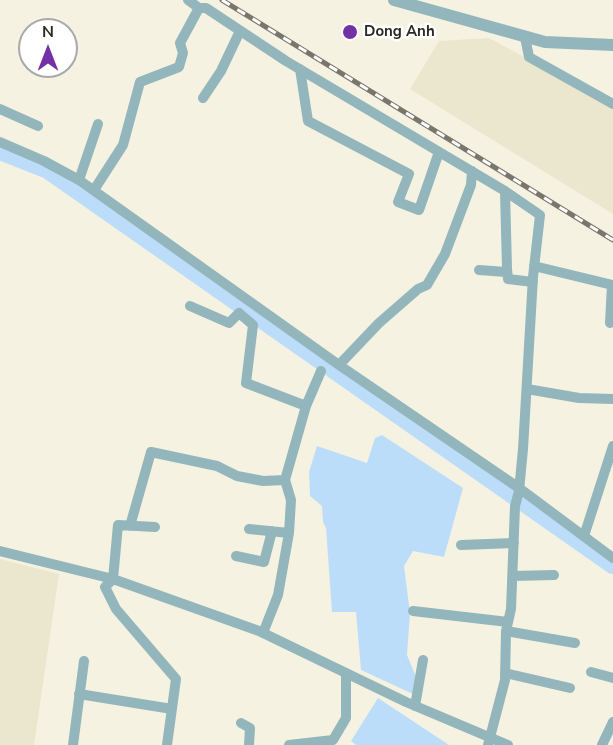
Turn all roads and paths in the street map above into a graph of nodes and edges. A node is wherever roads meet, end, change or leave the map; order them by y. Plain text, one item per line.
1 (188, 0) edge
2 (394, 0) edge
3 (199, 8) junction
4 (240, 31) junction
5 (525, 37) junction
6 (613, 45) edge
7 (300, 69) junction
8 (203, 98) dead end
9 (613, 104) edge
10 (0, 109) edge
11 (98, 124) dead end
12 (38, 126) dead end
13 (0, 142) edge
14 (440, 152) junction
15 (472, 171) junction
16 (79, 180) junction
17 (94, 190) junction
18 (505, 191) junction
19 (534, 266) junction
20 (507, 269) junction
21 (479, 270) dead end
22 (533, 282) junction
23 (190, 306) dead end
24 (610, 323) dead end
25 (339, 365) junction
26 (321, 371) dead end
27 (527, 389) junction
28 (613, 399) edge
29 (306, 406) junction
30 (613, 449) edge
31 (285, 480) junction
32 (519, 490) junction
33 (130, 526) junction
34 (155, 527) dead end
35 (249, 528) dead end
36 (272, 531) junction
37 (289, 533) junction
38 (584, 536) junction
39 (514, 543) junction
40 (461, 545) dead end
41 (0, 551) edge
42 (236, 556) dead end
43 (613, 558) edge
44 (554, 575) dead end
45 (513, 576) junction
46 (113, 579) junction
47 (413, 611) dead end
48 (507, 626) junction
49 (263, 633) junction
50 (575, 644) dead end
51 (423, 660) dead end
52 (84, 661) dead end
53 (591, 672) dead end
54 (346, 673) junction
55 (505, 673) junction
56 (613, 678) edge
57 (570, 688) dead end
58 (79, 694) junction
59 (415, 706) junction
60 (172, 709) junction
61 (613, 722) edge
62 (242, 723) dead end
63 (486, 741) edge
64 (335, 742) edge
65 (74, 745) edge
66 (167, 745) edge
67 (249, 745) edge
68 (290, 745) edge
69 (508, 745) edge
70 (602, 745) edge

1 - 3 street
2 - 5 street
3 - 4 street
3 - 17 street
4 - 7 street
4 - 8 street
5 - 6 street
5 - 9 street
7 - 14 street
7 - 14 street
10 - 12 street
11 - 16 street
13 - 16 street
14 - 15 street
15 - 18 street
15 - 25 street
16 - 17 street
17 - 25 street
18 - 19 street
18 - 20 street
19 - 22 street
19 - 24 street
20 - 21 street
20 - 22 street
22 - 27 street
23 - 29 street
25 - 32 street
26 - 29 street
27 - 28 street
27 - 32 street
29 - 31 street
30 - 38 street
31 - 33 street
31 - 37 street
32 - 38 street
32 - 39 street
33 - 34 street
33 - 46 street
35 - 36 street
36 - 37 street
36 - 42 street
37 - 49 street
38 - 43 street
39 - 40 street
39 - 45 street
41 - 46 street
44 - 45 street
45 - 48 street
46 - 49 street
46 - 60 street
47 - 48 street
48 - 50 street
48 - 55 street
49 - 54 street
51 - 59 street
52 - 58 street
53 - 56 street
54 - 59 street
54 - 64 street
55 - 57 street
55 - 63 street
58 - 60 street
58 - 65 street
59 - 63 street
60 - 66 street
61 - 70 street
62 - 67 street
63 - 69 street
64 - 68 street

